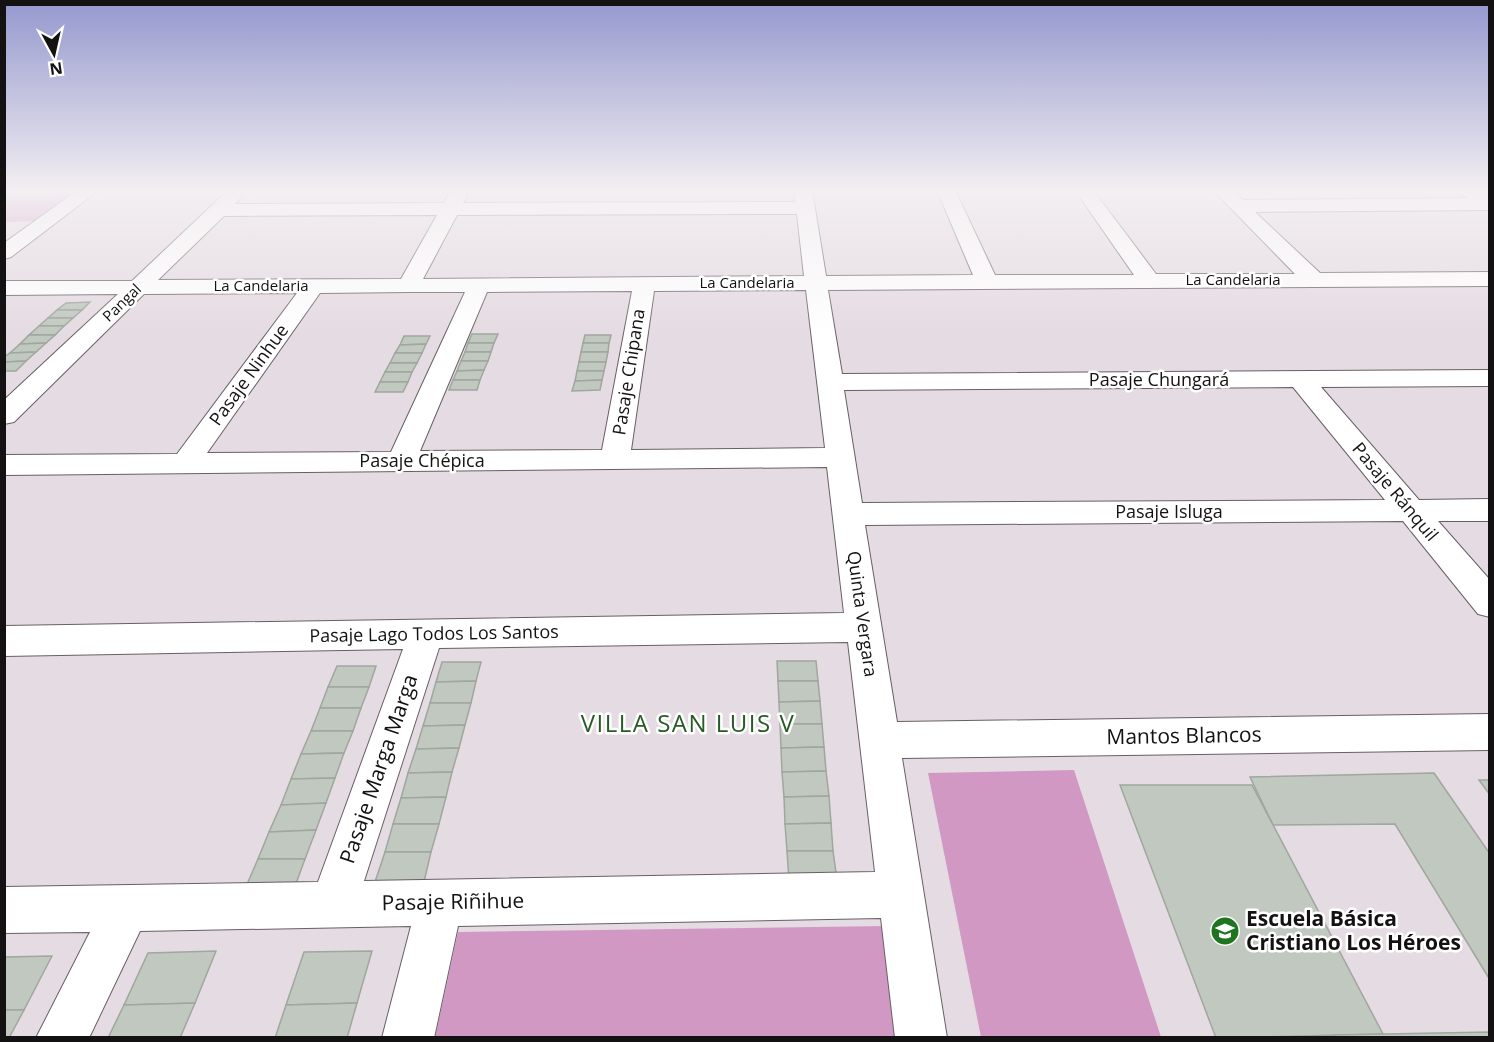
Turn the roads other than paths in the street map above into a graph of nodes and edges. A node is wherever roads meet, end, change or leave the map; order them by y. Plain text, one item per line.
1 (24, 239) edge
2 (188, 239) edge
3 (434, 239) edge
4 (810, 239) edge
5 (968, 239) edge
6 (1119, 239) edge
7 (1272, 239) edge
8 (4, 253) edge
9 (1490, 279) edge
10 (1314, 280) junction
11 (1150, 281) junction
12 (987, 282) junction
13 (816, 283) junction
14 (644, 284) junction
15 (479, 285) junction
16 (314, 286) junction
17 (408, 286) junction
18 (138, 287) junction
19 (4, 288) edge
20 (1490, 378) edge
21 (1300, 379) junction
22 (829, 382) junction
23 (4, 388) edge
24 (34, 388) junction
25 (4, 416) edge
26 (840, 458) junction
27 (615, 460) junction
28 (401, 461) junction
29 (185, 463) junction
30 (4, 465) edge
31 (1411, 510) junction
32 (1490, 510) edge
33 (848, 514) junction
34 (1490, 604) edge
35 (864, 627) junction
36 (426, 634) junction
37 (4, 640) edge
38 (1490, 732) edge
39 (879, 740) junction
40 (901, 895) junction
41 (440, 903) junction
42 (333, 904) junction
43 (128, 908) junction
44 (4, 910) edge
45 (62, 1038) edge
46 (408, 1038) edge
47 (921, 1038) edge

1 - 8 street
2 - 18 street, Pangal
3 - 17 street
4 - 13 street, Quinta Vergara
5 - 12 street
6 - 11 street
7 - 10 street
9 - 10 street, La Candelaria
10 - 11 street, La Candelaria
11 - 12 street, La Candelaria
12 - 13 street, La Candelaria
13 - 14 street, La Candelaria
13 - 22 street, Quinta Vergara
14 - 15 street, La Candelaria
14 - 27 street, Pasaje Chipana
15 - 17 street, La Candelaria
15 - 28 street
16 - 17 street, La Candelaria
16 - 18 street, La Candelaria
16 - 29 street, Pasaje Ninhue
18 - 19 street, La Candelaria
18 - 24 street, Pangal
20 - 21 street, Pasaje Chungará
21 - 22 street, Pasaje Chungará
21 - 31 street, Pasaje Ránquil
22 - 26 street, Quinta Vergara
23 - 24 street
24 - 25 street, Pangal
26 - 27 street, Pasaje Chépica
26 - 33 street, Quinta Vergara
27 - 28 street, Pasaje Chépica
28 - 29 street, Pasaje Chépica
29 - 30 street, Pasaje Chépica
31 - 32 street, Pasaje Isluga
31 - 33 street, Pasaje Isluga
31 - 34 street, Pasaje Ránquil
33 - 35 street, Quinta Vergara
35 - 36 street, Pasaje Lago Todos Los Santos
35 - 39 street, Quinta Vergara
36 - 37 street, Pasaje Lago Todos Los Santos
36 - 42 street, Pasaje Marga Marga
38 - 39 street, Mantos Blancos
39 - 40 street, Quinta Vergara
40 - 41 street, Pasaje Riñihue
40 - 47 street, Quinta Vergara
41 - 42 street, Pasaje Riñihue
41 - 46 street
42 - 43 street, Pasaje Riñihue
43 - 44 street, Pasaje Riñihue
43 - 45 street

